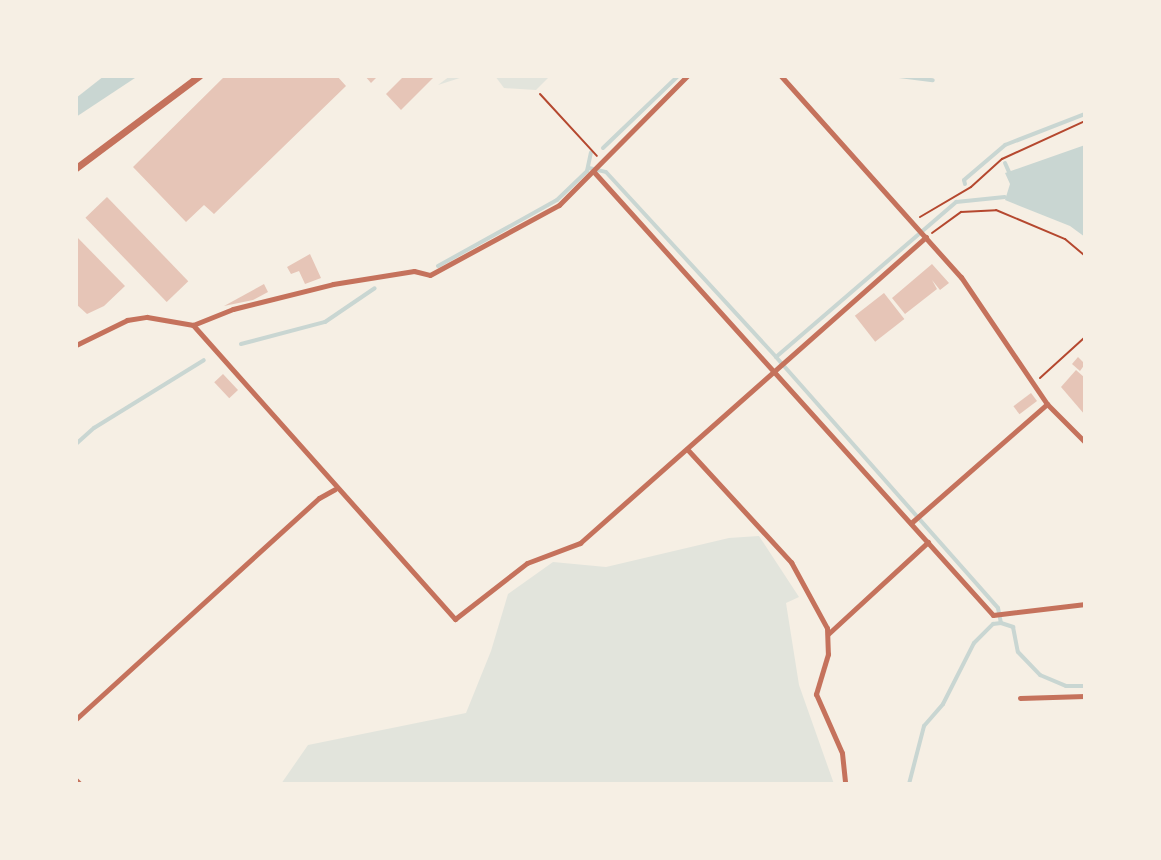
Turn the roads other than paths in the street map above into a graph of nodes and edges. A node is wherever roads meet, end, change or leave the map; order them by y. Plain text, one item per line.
1 (199, 76) edge
2 (687, 76) edge
3 (781, 76) edge
4 (76, 168) edge
5 (597, 169) junction
6 (926, 237) junction
7 (193, 325) junction
8 (76, 345) edge
9 (776, 372) junction
10 (1047, 404) junction
11 (1085, 442) edge
12 (687, 449) junction
13 (336, 489) junction
14 (911, 523) junction
15 (928, 542) junction
16 (1085, 604) edge
17 (828, 634) junction
18 (1085, 696) edge
19 (1020, 698) dead end
20 (76, 718) edge
21 (76, 780) edge
22 (80, 784) edge
23 (845, 784) edge

1 - 4 street
2 - 5 street
3 - 6 street
5 - 7 street
5 - 9 street
6 - 9 street
6 - 10 street
7 - 8 street
7 - 13 street
9 - 12 street
9 - 14 street
10 - 11 street
10 - 14 street
12 - 13 street
12 - 17 street
13 - 20 street
14 - 15 street
15 - 16 street
15 - 17 street
17 - 23 street
18 - 19 street
21 - 22 street

